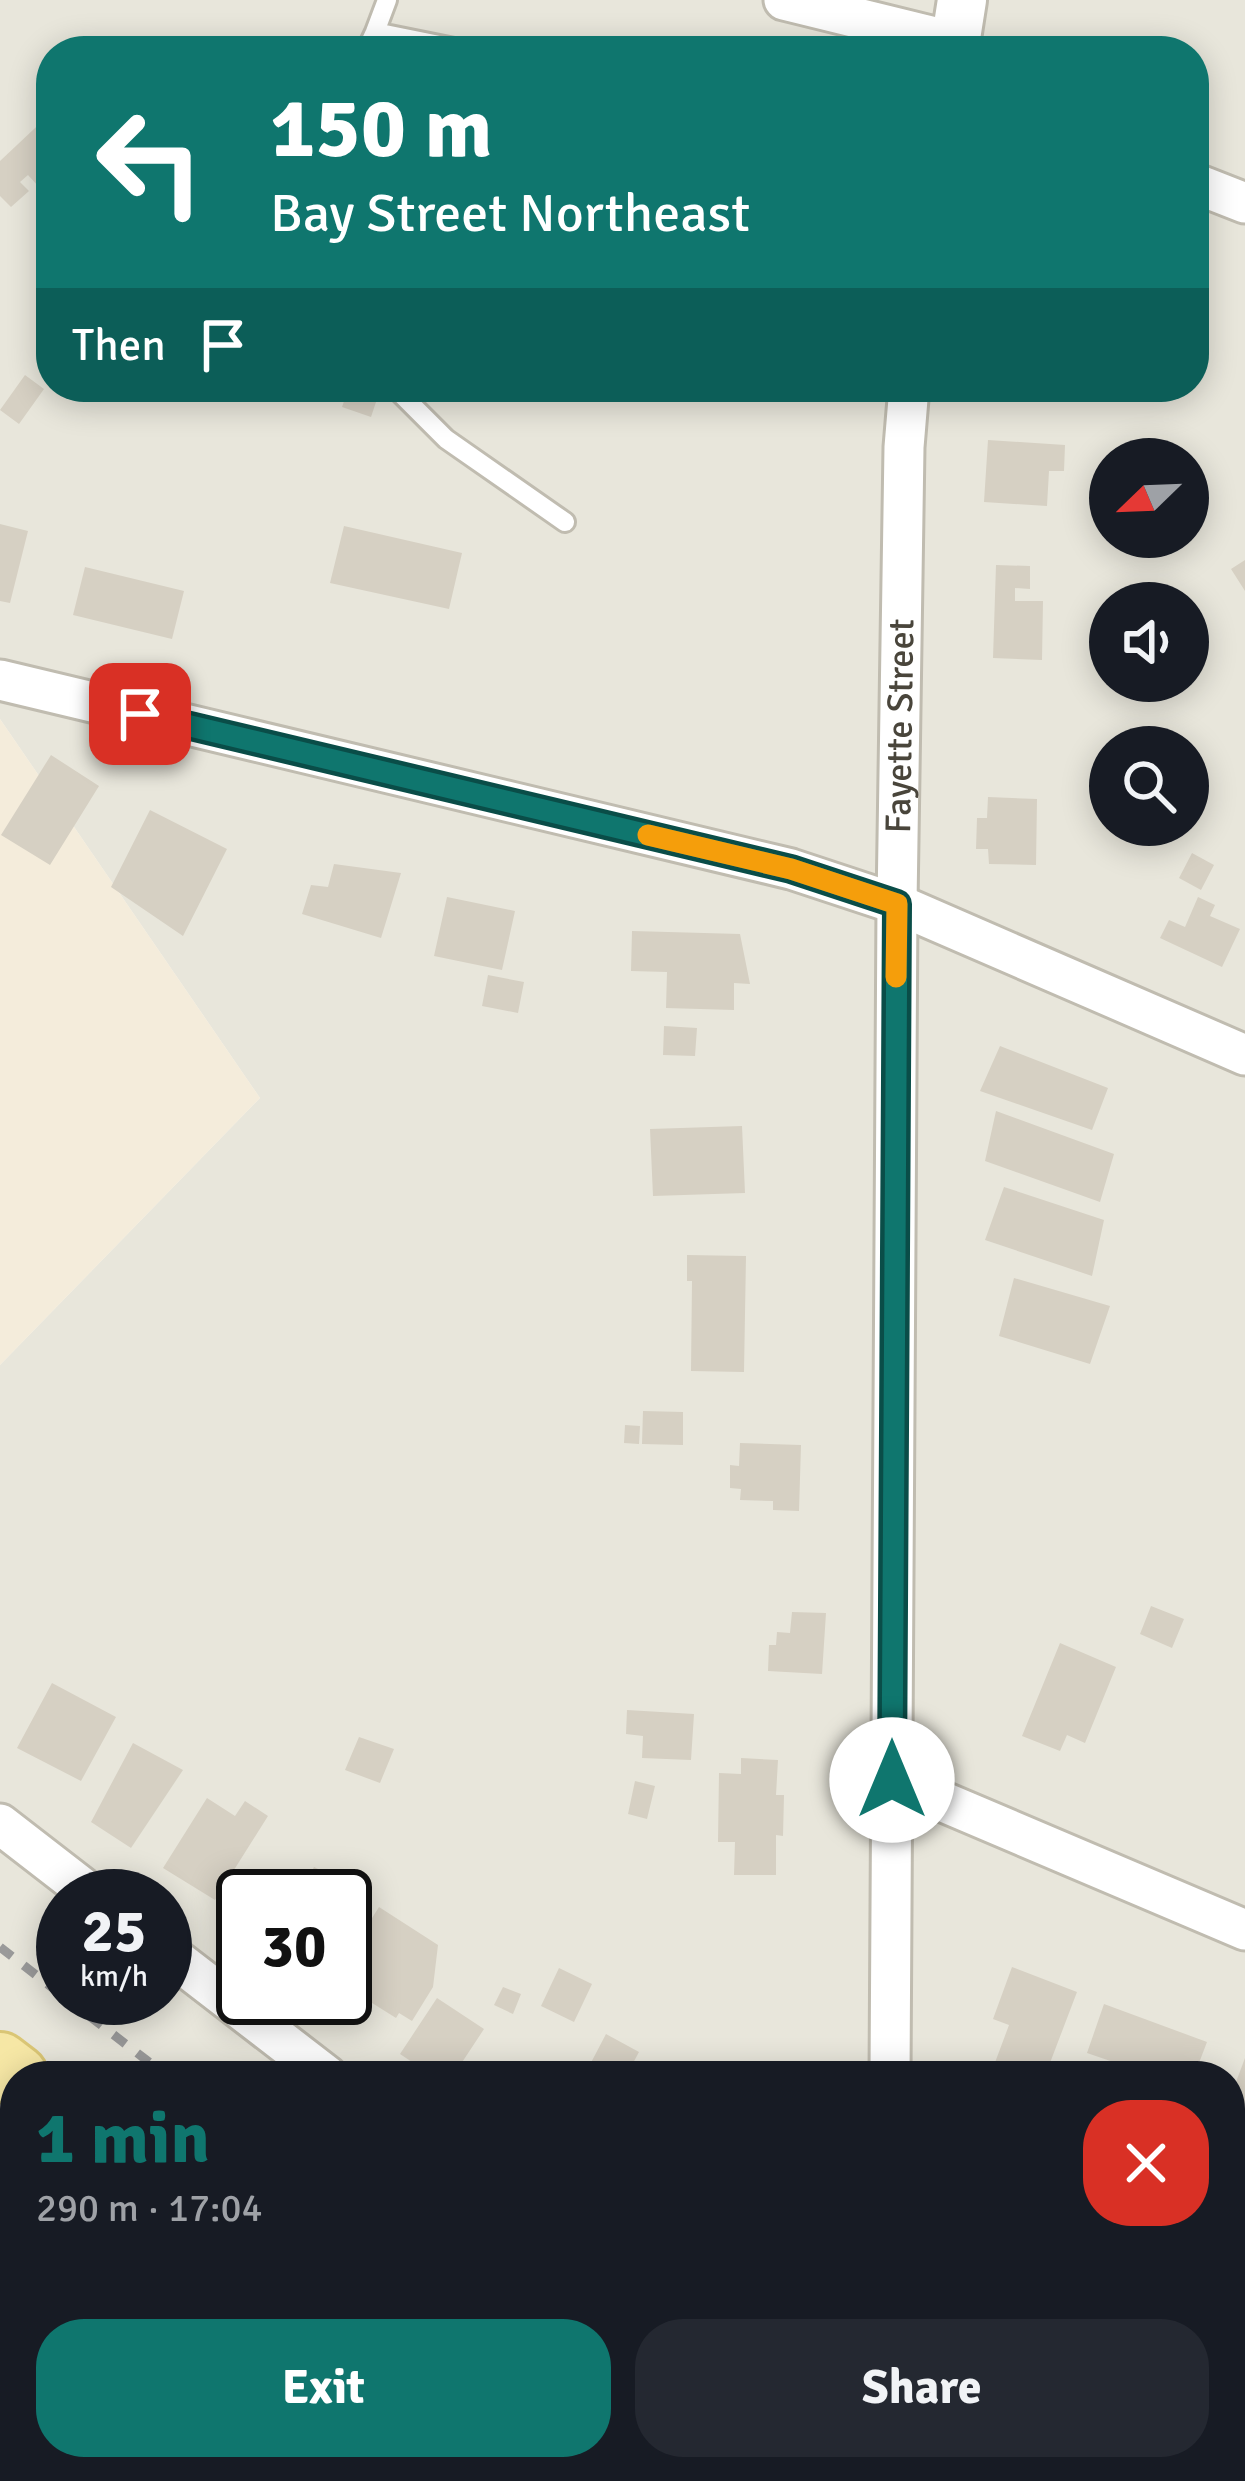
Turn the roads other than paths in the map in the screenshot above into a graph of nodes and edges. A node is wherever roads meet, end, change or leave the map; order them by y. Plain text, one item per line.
1 (387, 0) edge
2 (784, 0) edge
3 (957, 31) edge
4 (375, 32) junction
5 (373, 36) edge
6 (395, 36) edge
7 (1209, 189) edge
8 (1245, 202) edge
9 (409, 402) edge
10 (908, 402) edge
11 (565, 522) dead end
12 (0, 680) edge
13 (897, 904) junction
14 (1245, 1055) edge
15 (892, 1780) junction
16 (0, 1824) edge
17 (58, 1869) edge
18 (1245, 1930) edge
19 (192, 1972) edge
20 (308, 2061) edge
21 (890, 2061) edge

1 - 4 lane
2 - 3 street
4 - 5 lane
4 - 6 lane
7 - 8 street
9 - 11 lane
10 - 13 street, Fayette Street
12 - 13 street
13 - 14 street
13 - 15 street, Fayette Street
15 - 18 street
15 - 21 street, Fayette Street
16 - 17 street
19 - 20 street

